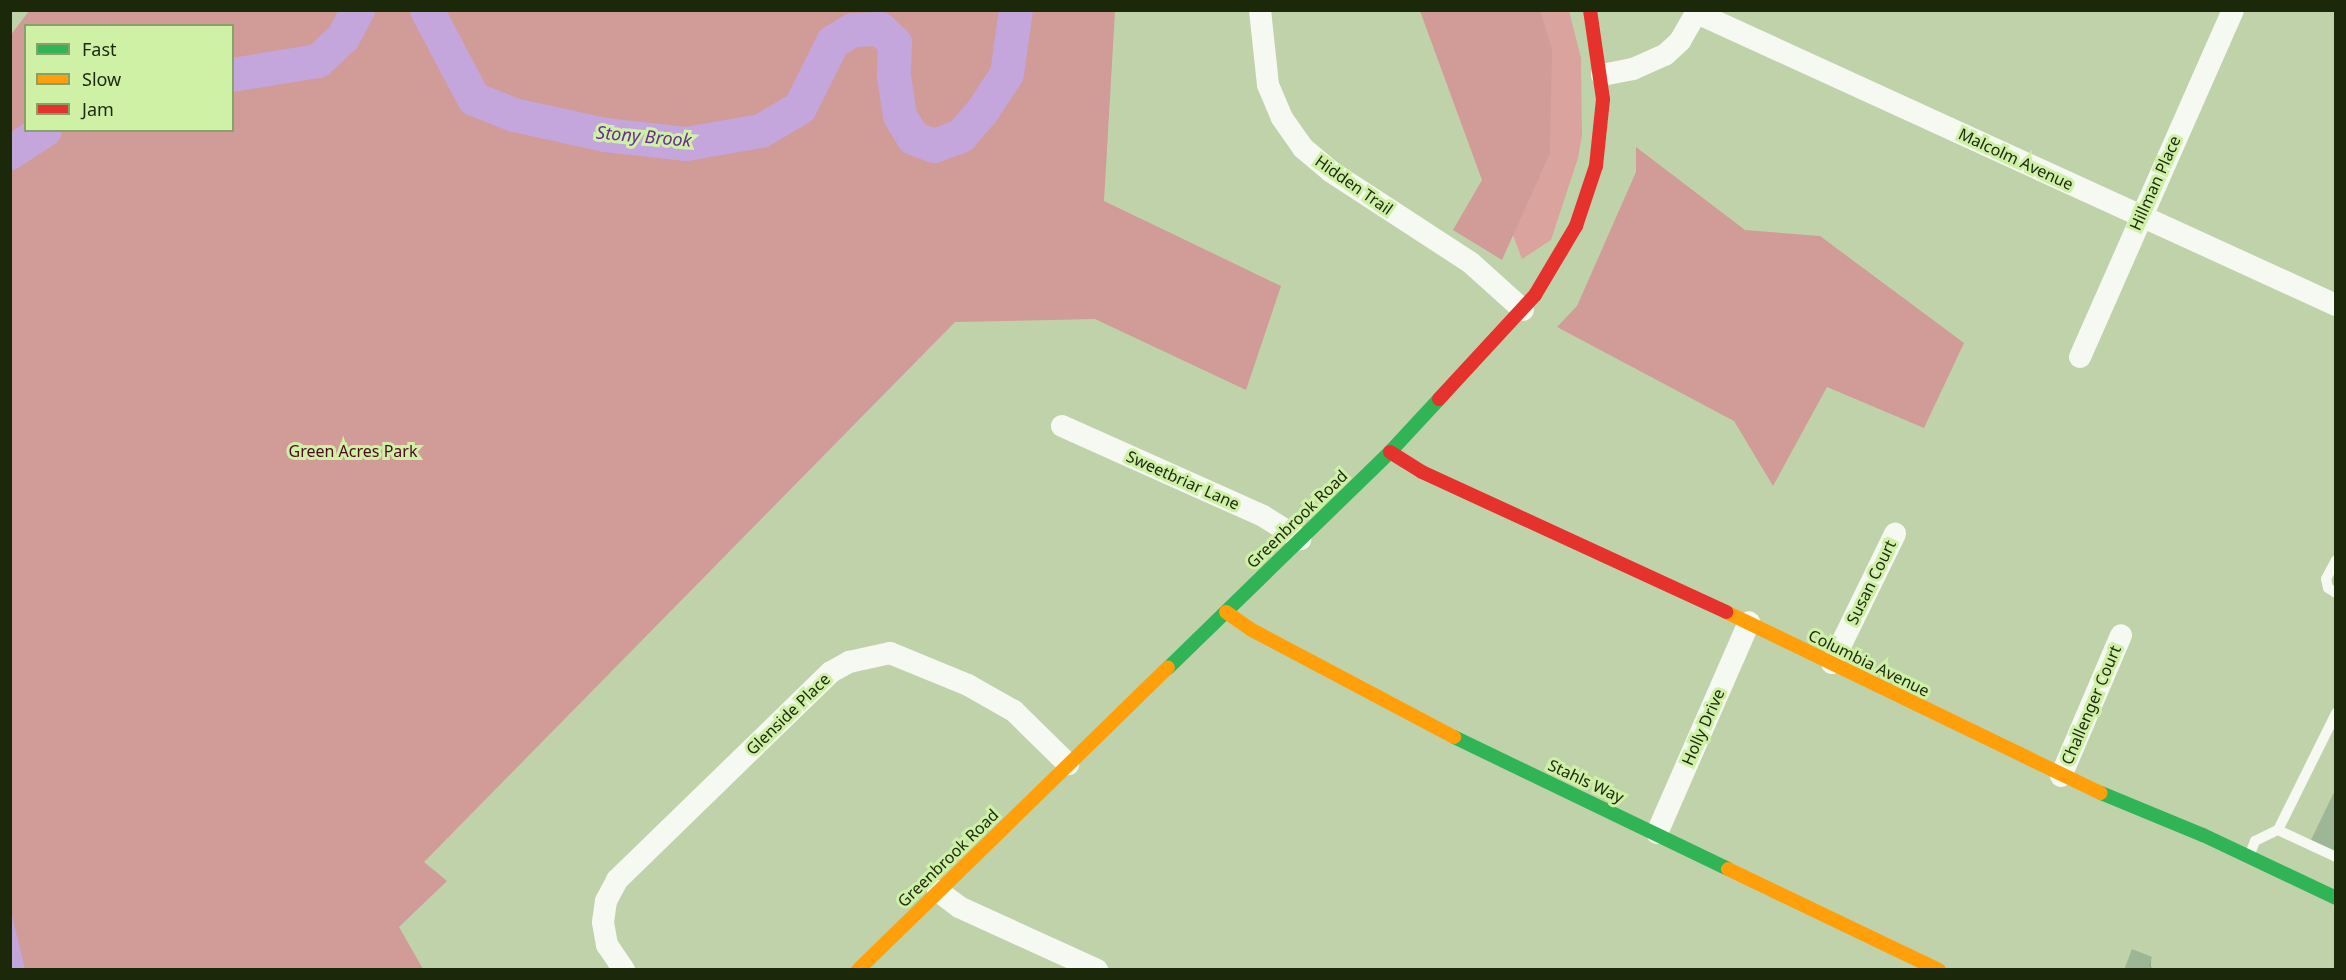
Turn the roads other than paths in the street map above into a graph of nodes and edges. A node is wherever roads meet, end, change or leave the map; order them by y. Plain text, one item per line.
1 (1260, 10) edge
2 (1590, 10) edge
3 (2233, 10) edge
4 (1697, 12) edge
5 (1602, 75) junction
6 (2140, 217) junction
7 (2336, 305) edge
8 (1523, 310) junction
9 (2080, 357) dead end
10 (1062, 426) dead end
11 (1390, 452) junction
12 (1895, 534) dead end
13 (1300, 539) junction
14 (2336, 560) edge
15 (2336, 593) edge
16 (1226, 612) junction
17 (1749, 622) junction
18 (2121, 635) dead end
19 (1832, 663) junction
20 (2336, 712) edge
21 (1068, 764) junction
22 (2061, 776) junction
23 (2278, 830) junction
24 (1657, 832) junction
25 (2336, 856) edge
26 (2249, 857) junction
27 (938, 891) junction
28 (2336, 898) edge
29 (624, 969) edge
30 (858, 969) edge
31 (1097, 969) edge
32 (1939, 969) edge

1 - 8 street, Hidden Trail
2 - 5 street, Greenbrook Road
3 - 6 street, Hillman Place
4 - 5 street
4 - 6 street, Malcolm Avenue
5 - 8 street, Greenbrook Road
6 - 7 street, Malcolm Avenue
6 - 9 street, Hillman Place
8 - 11 street, Greenbrook Road
10 - 13 street, Sweetbriar Lane
11 - 13 street, Greenbrook Road
11 - 17 street, Columbia Avenue
12 - 19 street, Susan Court
13 - 16 street, Greenbrook Road
14 - 15 lane
16 - 21 street, Greenbrook Road
16 - 24 street, Stahls Way
17 - 19 street, Columbia Avenue
17 - 24 street, Holly Drive
18 - 22 street, Challenger Court
19 - 22 street, Columbia Avenue
20 - 23 lane
21 - 27 street, Greenbrook Road
21 - 29 street, Glenside Place
22 - 26 street, Columbia Avenue
23 - 25 lane
23 - 26 lane
24 - 32 street, Stahls Way
26 - 28 street, Columbia Avenue
27 - 30 street, Greenbrook Road
27 - 31 street

